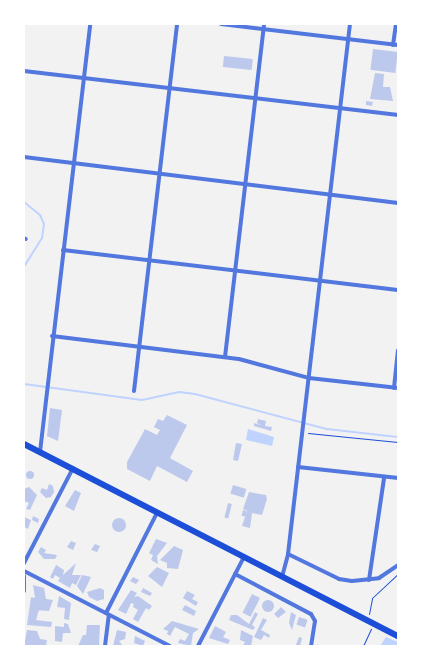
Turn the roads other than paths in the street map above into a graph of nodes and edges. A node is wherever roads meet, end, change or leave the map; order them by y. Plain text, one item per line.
1 (90, 24) edge
2 (177, 24) edge
3 (221, 24) edge
4 (264, 24) edge
5 (350, 24) edge
6 (396, 24) edge
7 (264, 29) junction
8 (348, 39) junction
9 (396, 45) edge
10 (24, 71) edge
11 (83, 78) junction
12 (169, 88) junction
13 (255, 98) junction
14 (340, 108) junction
15 (398, 115) edge
16 (24, 157) edge
17 (73, 164) junction
18 (159, 174) junction
19 (244, 184) junction
20 (330, 195) junction
21 (398, 203) edge
22 (63, 250) junction
23 (150, 260) junction
24 (234, 270) junction
25 (320, 281) junction
26 (398, 290) edge
27 (52, 336) junction
28 (140, 346) junction
29 (398, 350) edge
30 (225, 357) junction
31 (309, 378) junction
32 (396, 388) edge
33 (134, 391) dead end
34 (24, 444) edge
35 (40, 452) junction
36 (298, 467) junction
37 (73, 468) junction
38 (384, 478) junction
39 (398, 478) edge
40 (157, 513) junction
41 (288, 554) junction
42 (244, 557) junction
43 (24, 563) edge
44 (398, 565) edge
45 (24, 571) edge
46 (235, 574) junction
47 (24, 576) edge
48 (282, 577) junction
49 (369, 580) junction
50 (24, 590) edge
51 (108, 614) junction
52 (398, 636) edge
53 (105, 646) edge
54 (170, 646) edge
55 (198, 646) edge
56 (311, 646) edge

1 - 11 street
2 - 12 street
3 - 7 street
4 - 7 street
5 - 8 street
6 - 9 street
7 - 8 street
7 - 13 street
8 - 9 street
8 - 14 street
10 - 11 street
11 - 12 street
11 - 17 street
12 - 13 street
12 - 18 street
13 - 14 street
13 - 19 street
14 - 15 street
14 - 20 street
16 - 17 street
17 - 18 street
17 - 22 street
18 - 19 street
18 - 23 street
19 - 20 street
19 - 24 street
20 - 21 street
20 - 25 street
22 - 23 street
22 - 27 street
23 - 24 street
23 - 28 street
24 - 25 street
24 - 30 street
25 - 26 street
25 - 31 street
27 - 28 street
27 - 35 street
28 - 30 street
28 - 33 street
29 - 32 street
30 - 31 street
31 - 32 street
31 - 36 street
34 - 35 highway
35 - 37 highway
36 - 38 street
36 - 41 street
37 - 40 highway
37 - 43 street
38 - 39 street
38 - 49 street
40 - 42 highway
40 - 51 street
41 - 48 street
41 - 49 street
42 - 46 street
42 - 48 highway
44 - 49 street
45 - 51 street
46 - 55 street
46 - 56 street
47 - 50 street
48 - 52 highway
51 - 53 street
51 - 54 street

